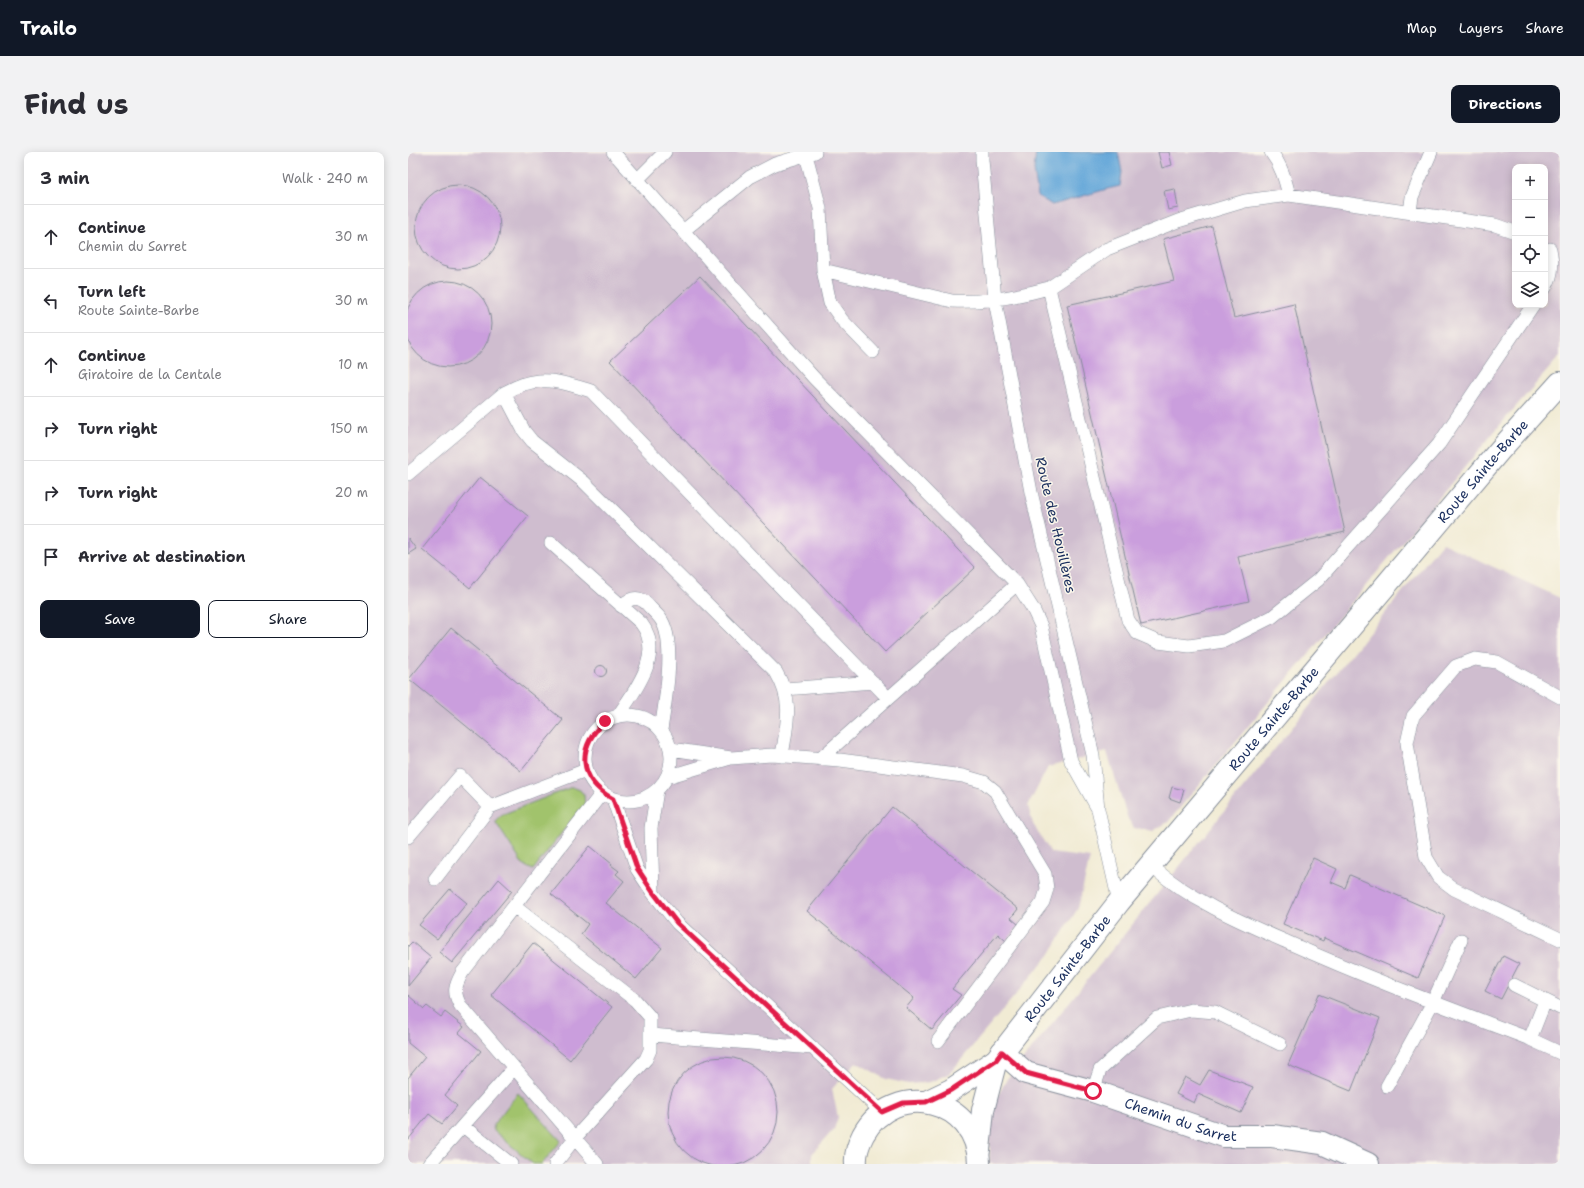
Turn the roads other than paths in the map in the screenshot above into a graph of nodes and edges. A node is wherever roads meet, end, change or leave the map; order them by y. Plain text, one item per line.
1 (613, 152) edge
2 (665, 152) edge
3 (982, 152) edge
4 (1271, 152) edge
5 (1431, 152) edge
6 (811, 153) edge
7 (637, 180) junction
8 (1289, 195) junction
9 (1410, 212) junction
10 (683, 231) junction
11 (1512, 231) edge
12 (1552, 246) edge
13 (823, 270) junction
14 (1548, 283) edge
15 (1048, 288) junction
16 (995, 300) junction
17 (1532, 308) edge
18 (873, 352) dead end
19 (1560, 383) edge
20 (504, 393) junction
21 (408, 474) edge
22 (551, 543) dead end
23 (1017, 584) junction
24 (621, 606) junction
25 (873, 682) junction
26 (785, 689) junction
27 (1560, 697) edge
28 (888, 698) junction
29 (618, 716) junction
30 (661, 730) junction
31 (671, 749) junction
32 (782, 756) junction
33 (731, 758) junction
34 (820, 759) junction
35 (586, 770) junction
36 (667, 777) junction
37 (657, 790) junction
38 (607, 796) junction
39 (490, 807) junction
40 (1098, 809) junction
41 (408, 837) edge
42 (1150, 865) junction
43 (435, 879) dead end
44 (653, 892) junction
45 (1119, 902) junction
46 (515, 907) junction
47 (1560, 939) edge
48 (1461, 940) dead end
49 (1514, 985) dead end
50 (1545, 1001) junction
51 (1433, 1002) junction
52 (1560, 1008) edge
53 (651, 1035) junction
54 (1530, 1039) junction
55 (938, 1041) dead end
56 (1280, 1044) dead end
57 (813, 1048) junction
58 (1560, 1052) edge
59 (999, 1056) junction
60 (514, 1068) junction
61 (1387, 1086) dead end
62 (1093, 1091) junction
63 (926, 1102) junction
64 (882, 1112) junction
65 (463, 1126) junction
66 (574, 1139) junction
67 (979, 1159) edge
68 (853, 1163) edge
69 (429, 1164) edge
70 (511, 1164) edge
71 (555, 1164) edge
72 (597, 1164) edge
73 (1368, 1164) edge

1 - 7 lane
2 - 7 lane
3 - 16 lane, Route des Houillères
4 - 8 lane
5 - 9 lane
6 - 10 lane
6 - 13 lane
7 - 10 lane
8 - 9 lane
8 - 15 lane
9 - 11 lane
10 - 23 lane
12 - 14 lane
13 - 16 lane
13 - 18 lane
15 - 16 lane
15 - 17 lane
16 - 40 lane, Route des Houillères
19 - 42 main road, Route Sainte-Barbe
20 - 21 lane
20 - 25 lane
20 - 26 lane
22 - 24 lane
23 - 28 lane
23 - 40 lane
24 - 29 lane
24 - 30 lane
25 - 26 lane
25 - 28 lane
26 - 32 lane
27 - 47 lane
28 - 34 lane
29 - 30 lane
29 - 35 lane
30 - 31 lane
31 - 33 lane
31 - 36 lane
32 - 33 lane
32 - 34 lane
33 - 36 lane
34 - 55 lane
35 - 38 lane
35 - 39 lane
36 - 37 lane
37 - 38 lane
37 - 44 lane
38 - 44 lane
38 - 46 lane
39 - 41 lane
39 - 43 lane
40 - 45 lane, Route des Houillères
42 - 45 main road, Route Sainte-Barbe
42 - 51 lane
44 - 57 lane
45 - 59 main road, Route Sainte-Barbe
46 - 53 lane
46 - 60 lane
48 - 51 lane
49 - 50 lane
50 - 52 lane
50 - 54 lane
51 - 54 lane
51 - 61 lane
53 - 57 lane
53 - 66 lane
54 - 58 lane
56 - 62 lane
57 - 64 lane
59 - 62 main road, Chemin du Sarret
59 - 63 main road, Route Sainte-Barbe
59 - 67 main road, Route Sainte-Barbe
60 - 65 lane
60 - 66 lane
62 - 73 main road, Chemin du Sarret
63 - 64 main road
63 - 67 main road
64 - 68 main road
65 - 69 lane
65 - 70 lane
66 - 71 lane
66 - 72 lane

